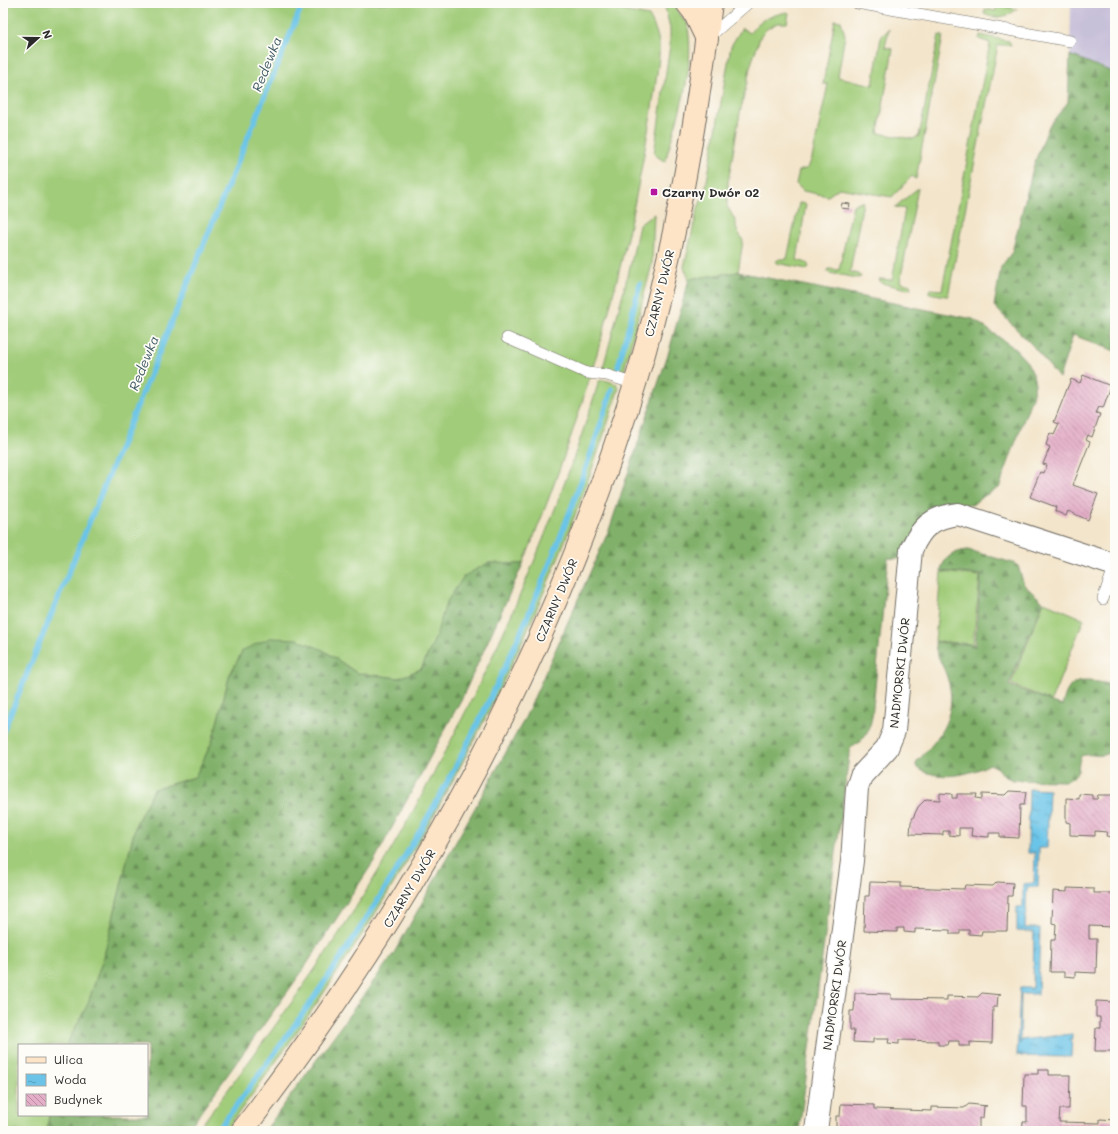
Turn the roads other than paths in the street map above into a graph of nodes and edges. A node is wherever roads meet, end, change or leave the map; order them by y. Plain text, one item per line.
1 (687, 3) edge
2 (711, 3) edge
3 (748, 3) edge
4 (857, 3) edge
5 (707, 39) junction
6 (1070, 41) dead end
7 (507, 338) dead end
8 (635, 384) junction
9 (1115, 565) edge
10 (1103, 599) dead end
11 (242, 1131) edge
12 (816, 1131) edge

1 - 5 main road
2 - 5 main road, CZARNY DWÓR
3 - 5 lane
4 - 6 lane
5 - 8 main road, CZARNY DWÓR
7 - 8 lane
8 - 11 main road, CZARNY DWÓR
9 - 10 lane
9 - 12 street, NADMORSKI DWÓR

